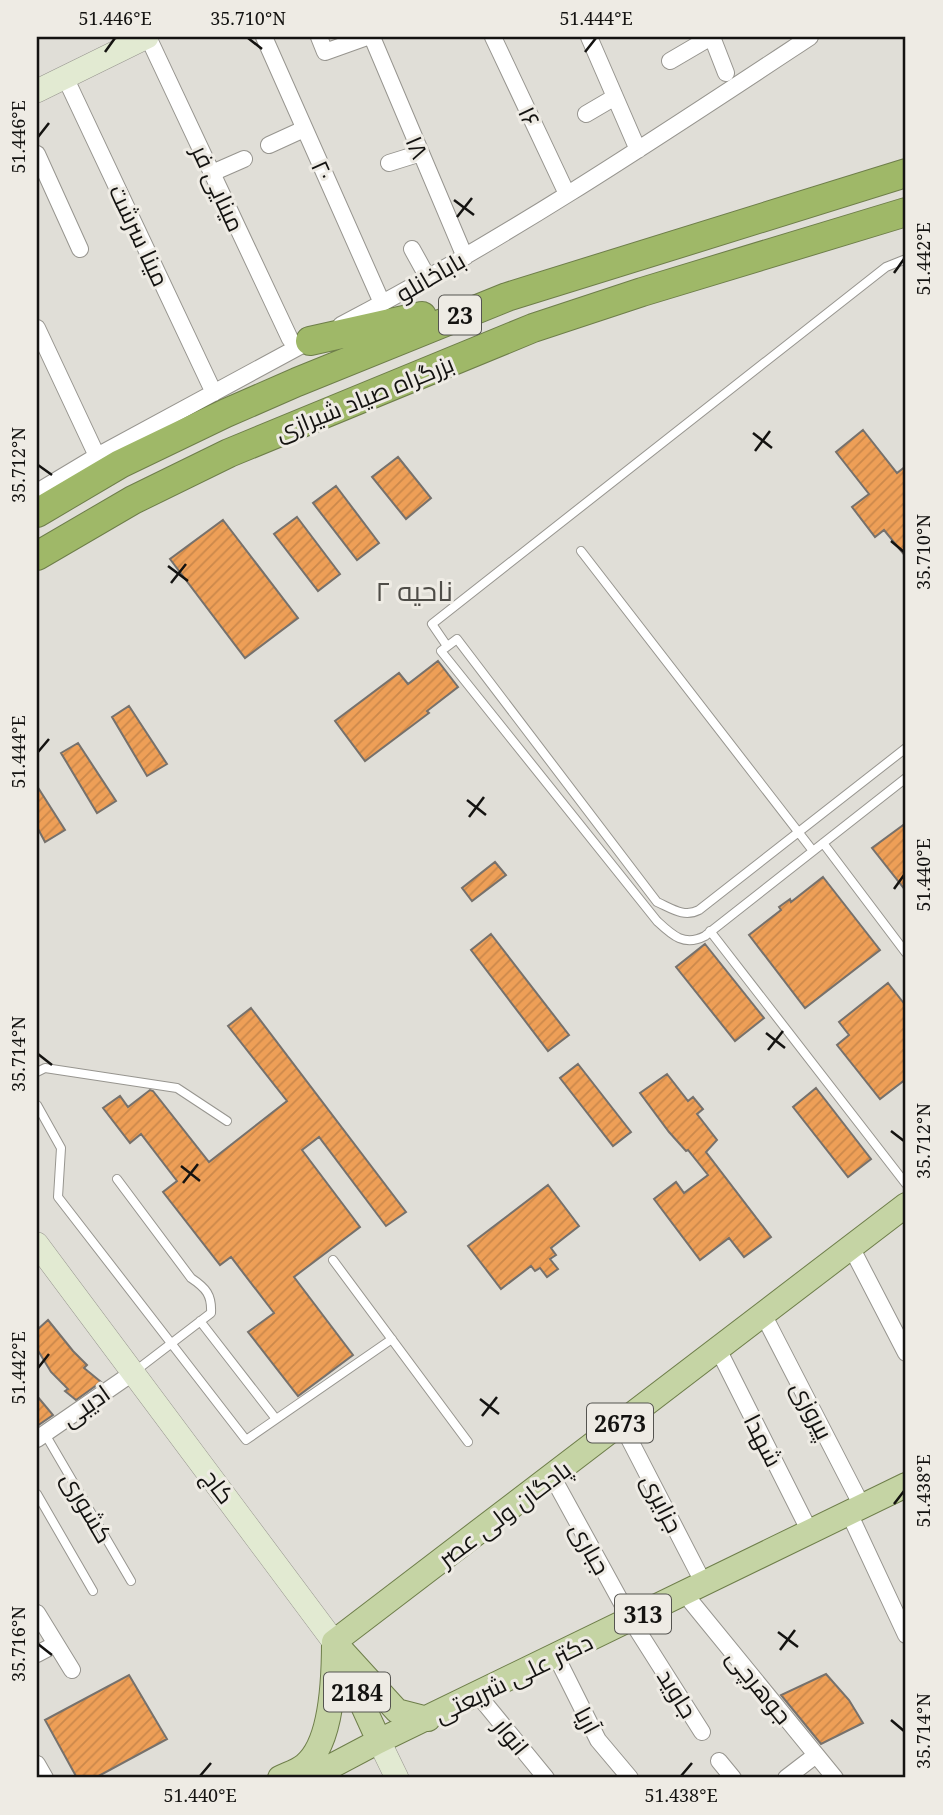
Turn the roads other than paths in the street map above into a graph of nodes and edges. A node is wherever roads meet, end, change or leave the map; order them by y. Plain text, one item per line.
1 (148, 37) edge
2 (264, 37) edge
3 (319, 37) edge
4 (369, 37) edge
5 (493, 37) edge
6 (589, 37) edge
7 (711, 37) edge
8 (806, 38) edge
9 (670, 61) dead end
10 (726, 73) dead end
11 (65, 76) junction
12 (37, 90) edge
13 (615, 97) junction
14 (586, 114) dead end
15 (304, 129) junction
16 (269, 145) dead end
17 (638, 150) junction
18 (421, 153) junction
19 (37, 154) edge
20 (244, 159) dead end
21 (390, 163) dead end
22 (212, 173) junction
23 (906, 173) edge
24 (567, 194) junction
25 (906, 212) edge
26 (80, 249) dead end
27 (412, 249) dead end
28 (465, 257) junction
29 (906, 258) edge
30 (428, 278) junction
31 (507, 297) junction
32 (382, 303) junction
33 (37, 328) edge
34 (300, 340) junction
35 (214, 393) junction
36 (97, 456) junction
37 (37, 492) edge
38 (37, 513) edge
39 (581, 551) dead end
40 (37, 556) edge
41 (447, 646) junction
42 (906, 748) edge
43 (906, 778) edge
44 (799, 832) junction
45 (823, 843) junction
46 (813, 851) junction
47 (710, 931) junction
48 (906, 953) edge
49 (37, 1072) edge
50 (37, 1105) edge
51 (227, 1121) dead end
52 (117, 1179) dead end
53 (906, 1184) edge
54 (906, 1205) edge
55 (37, 1244) edge
56 (851, 1247) junction
57 (333, 1260) dead end
58 (763, 1314) junction
59 (200, 1321) junction
60 (392, 1339) junction
61 (170, 1344) junction
62 (718, 1349) junction
63 (906, 1353) edge
64 (134, 1372) junction
65 (276, 1419) junction
66 (621, 1423) junction
67 (41, 1436) edge
68 (468, 1442) dead end
69 (552, 1476) junction
70 (906, 1485) edge
71 (37, 1494) edge
72 (856, 1509) junction
73 (810, 1532) junction
74 (131, 1581) dead end
75 (694, 1588) junction
76 (93, 1591) dead end
77 (37, 1613) edge
78 (631, 1620) junction
79 (906, 1634) edge
80 (334, 1642) junction
81 (56, 1644) junction
82 (37, 1654) edge
83 (556, 1656) junction
84 (72, 1670) dead end
85 (478, 1695) junction
86 (428, 1719) junction
87 (702, 1732) dead end
88 (379, 1741) junction
89 (816, 1755) junction
90 (719, 1761) dead end
91 (37, 1764) edge
92 (296, 1775) edge
93 (45, 1778) edge
94 (397, 1778) edge
95 (546, 1778) edge
96 (630, 1778) edge
97 (733, 1778) edge
98 (786, 1778) edge
99 (835, 1778) edge

1 - 11 main road
1 - 22 street, مینایی فر
2 - 15 street, ۲۰
3 - 4 street
4 - 18 street, ۱۸
5 - 24 street, ۱۶
6 - 13 street
7 - 9 street
7 - 10 street
8 - 17 street, باباخانلو
11 - 12 main road
11 - 35 street, مینا سرشت
13 - 14 street
13 - 17 street
15 - 16 street
15 - 32 street, ۲۰
17 - 24 street, باباخانلو
18 - 21 street
18 - 28 street, ۱۸
19 - 26 street
20 - 22 street
22 - 34 street, مینایی فر
23 - 31 highway, بزرگراه صیاد شیرازی / 23
24 - 28 street, باباخانلو
25 - 40 highway, بزرگراه صیاد شیرازی / 23
27 - 30 street
28 - 30 street, باباخانلو
29 - 41 lane
30 - 32 street, باباخانلو
31 - 34 highway
31 - 38 highway, بزرگراه صیاد شیرازی / 23
32 - 34 street, باباخانلو
33 - 36 street
34 - 35 street, باباخانلو
35 - 36 street, باباخانلو
36 - 37 street, باباخانلو
39 - 44 lane
41 - 44 lane
41 - 47 lane
42 - 44 lane
43 - 45 lane
44 - 46 lane
45 - 46 lane
45 - 48 lane
46 - 47 lane
47 - 53 lane
49 - 51 lane
50 - 61 lane
52 - 59 lane
54 - 56 main road, پادگان ولی عصر / 2673
55 - 64 main road, کاج / 2184
56 - 58 main road, پادگان ولی عصر / 2673
56 - 63 street
57 - 60 lane
58 - 62 main road, پادگان ولی عصر / 2673
58 - 72 street, پیروزی
59 - 61 lane
59 - 65 lane
60 - 65 lane
60 - 68 lane
61 - 64 lane
61 - 65 lane
62 - 66 main road, پادگان ولی عصر / 2673
62 - 73 street, شهدا
64 - 67 street, ادیبی
64 - 80 main road, کاج / 2184
66 - 69 main road, پادگان ولی عصر / 2673
66 - 75 street, جزایری
67 - 74 lane, کشوری
69 - 78 street, جباری
69 - 80 main road, پادگان ولی عصر / 2673
70 - 72 main road, دکتر علی شریعتی / 313
71 - 76 lane
72 - 73 main road, دکتر علی شریعتی / 313
72 - 79 street, پیروزی
73 - 75 main road, دکتر علی شریعتی / 313
75 - 78 main road, دکتر علی شریعتی / 313
75 - 89 street, جوهرچی
77 - 81 street
78 - 83 main road, دکتر علی شریعتی / 313
78 - 87 street, جاوید
80 - 86 main road
80 - 88 main road, کاج / 2184
80 - 92 main road, 313
81 - 82 street
81 - 84 street
83 - 85 main road, دکتر علی شریعتی / 313
83 - 96 street, آریا
85 - 86 main road, دکتر علی شریعتی / 313
85 - 95 street, انوار
86 - 88 main road, دکتر علی شریعتی / 313
88 - 92 main road, دکتر علی شریعتی / 313
88 - 94 main road
89 - 98 street
89 - 99 street, جوهرچی
90 - 97 street
91 - 93 street

